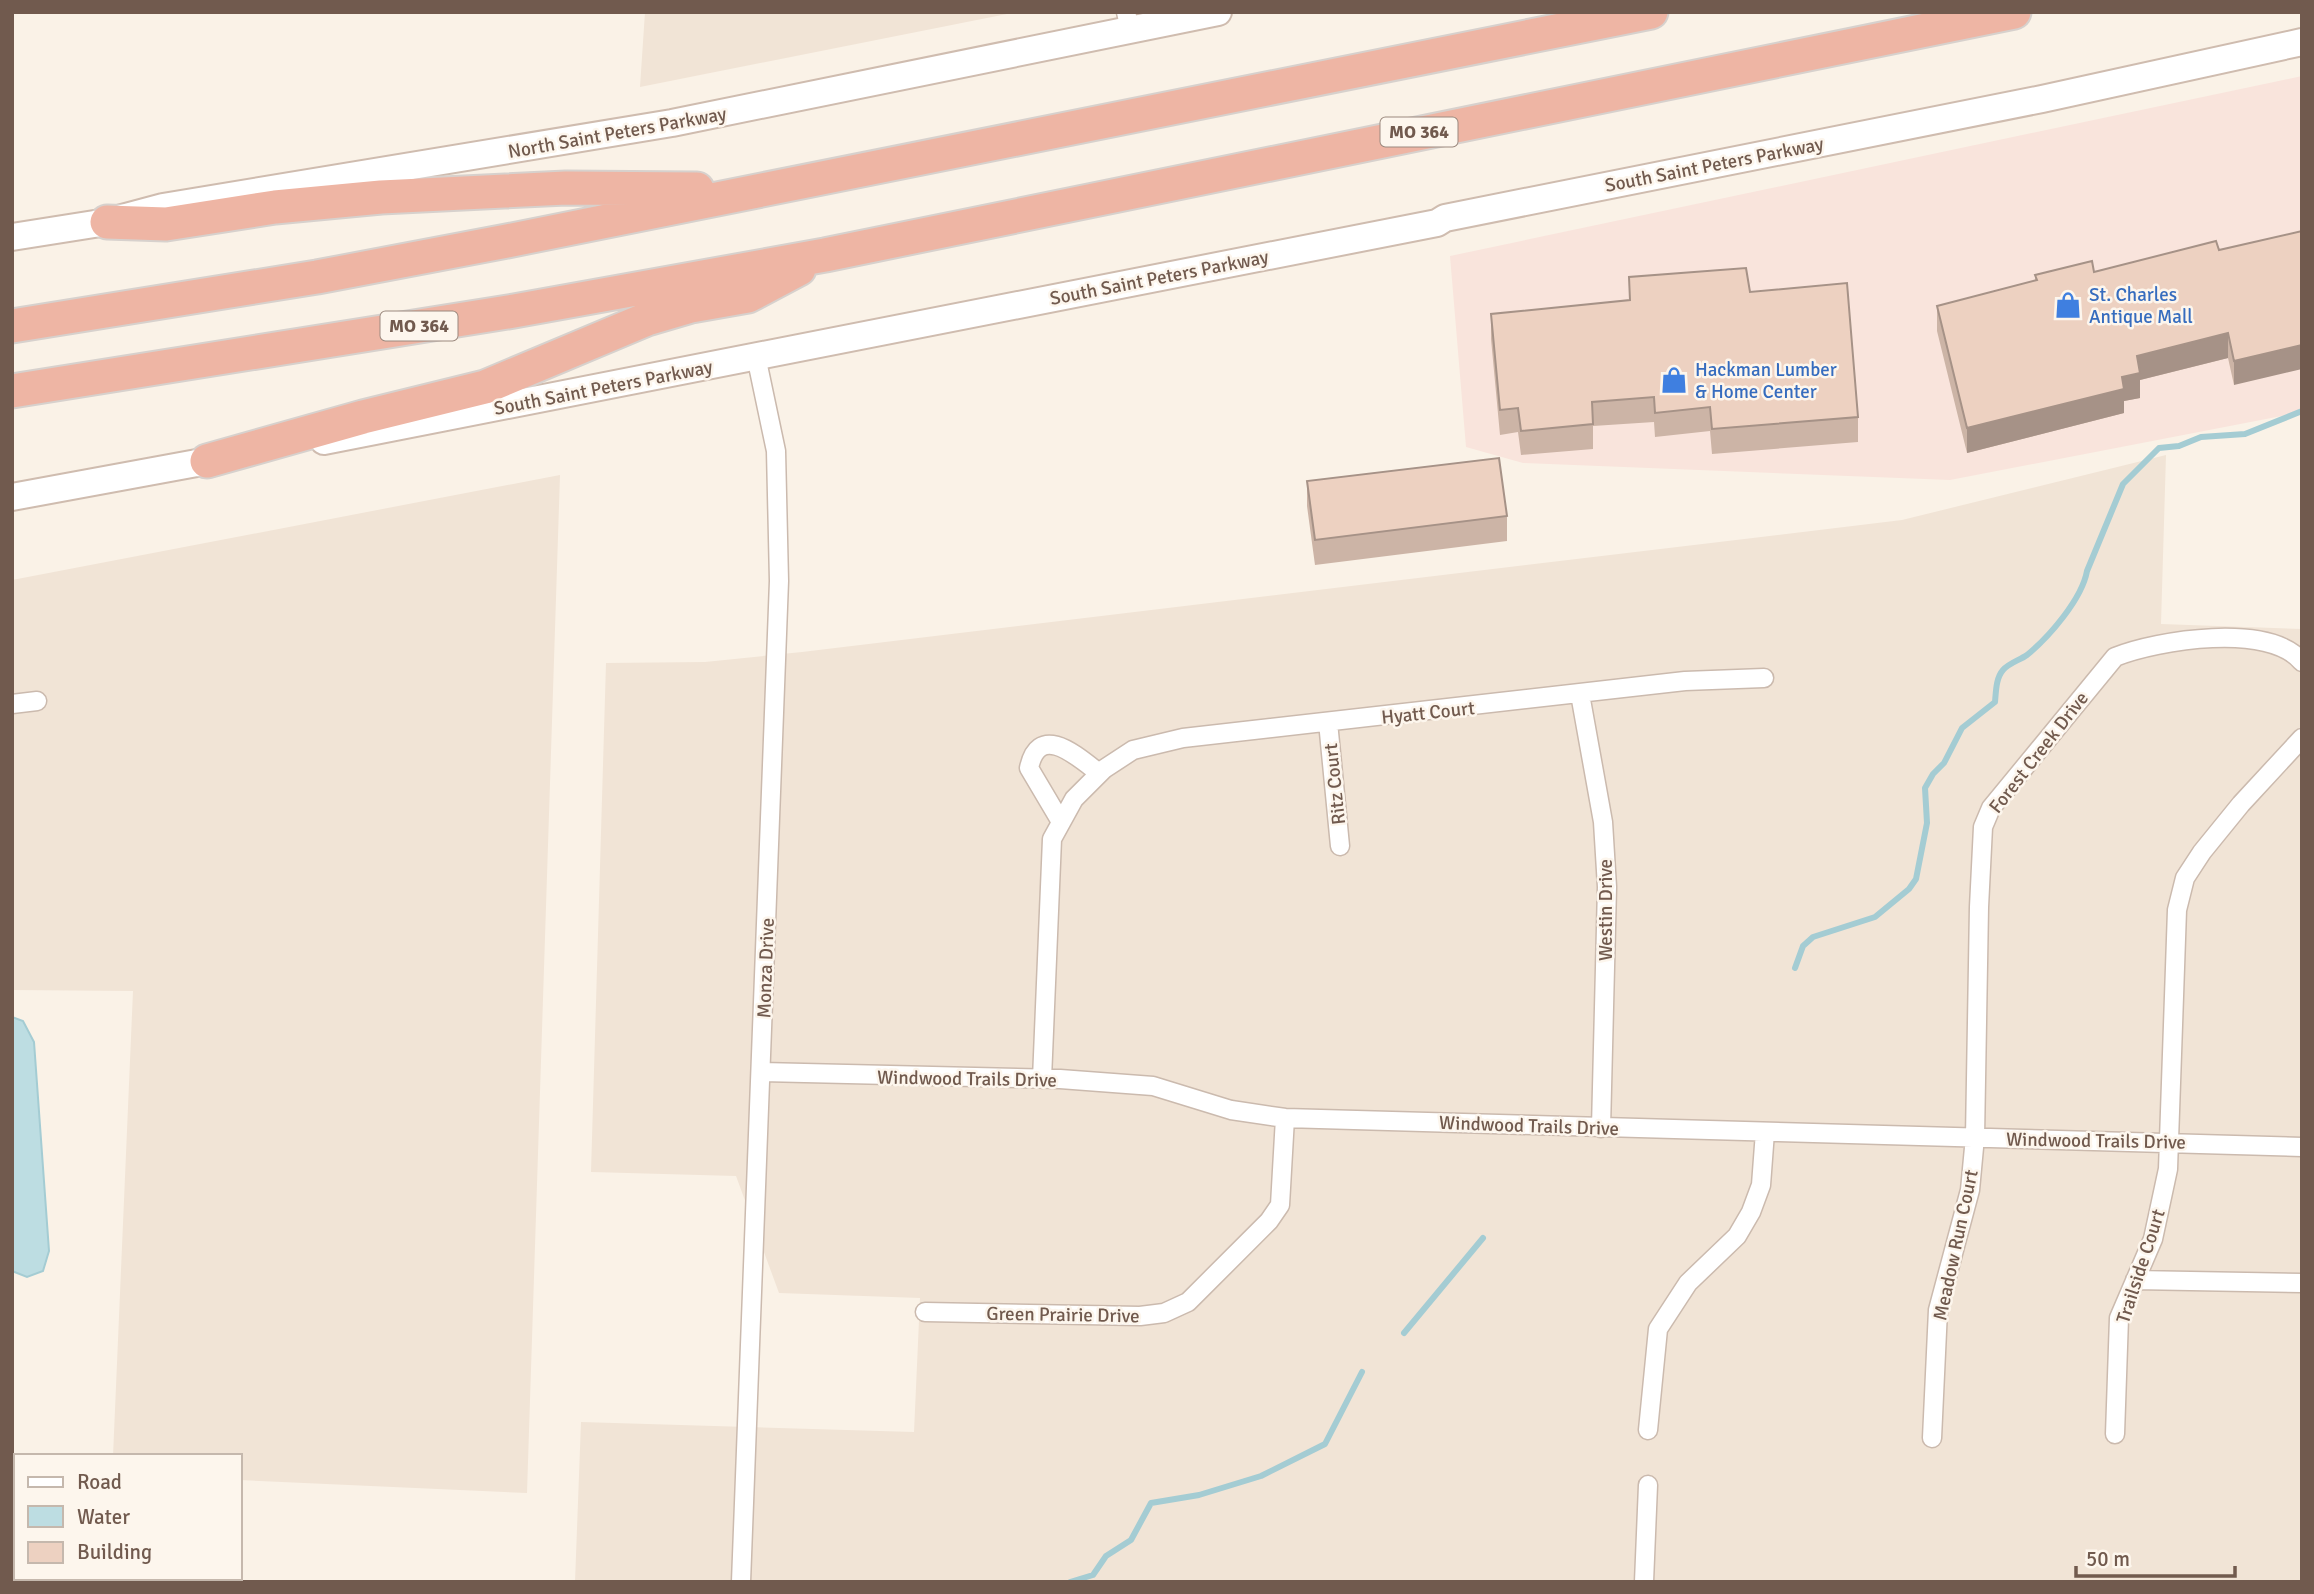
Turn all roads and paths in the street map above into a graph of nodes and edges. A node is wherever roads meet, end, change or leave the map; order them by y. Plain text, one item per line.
1 (1218, 12) edge
2 (1651, 12) edge
3 (2014, 12) edge
4 (1128, 21) edge
5 (2302, 42) edge
6 (766, 189) junction
7 (107, 222) junction
8 (12, 237) edge
9 (825, 255) junction
10 (12, 326) edge
11 (756, 356) junction
12 (12, 390) edge
13 (208, 461) junction
14 (12, 497) edge
15 (2302, 662) edge
16 (1764, 678) dead end
17 (1580, 694) junction
18 (37, 701) dead end
19 (12, 705) edge
20 (1328, 722) junction
21 (2302, 738) edge
22 (1099, 773) junction
23 (1061, 821) junction
24 (1340, 846) dead end
25 (761, 1072) junction
26 (1042, 1079) junction
27 (1285, 1118) junction
28 (1601, 1128) junction
29 (1765, 1132) junction
30 (1975, 1137) junction
31 (2168, 1141) junction
32 (2302, 1147) edge
33 (2135, 1280) junction
34 (2302, 1283) edge
35 (925, 1311) dead end
36 (1648, 1430) dead end
37 (2115, 1434) dead end
38 (1932, 1438) dead end
39 (1648, 1485) dead end
40 (741, 1582) edge
41 (1644, 1582) edge

1 - 4 main road, North Saint Peters Parkway
2 - 6 highway
3 - 9 highway, MO 364
4 - 7 main road, North Saint Peters Parkway
5 - 11 main road, South Saint Peters Parkway
6 - 7 highway
6 - 10 highway
7 - 8 main road, North Saint Peters Parkway
9 - 12 highway, MO 364
9 - 13 highway
11 - 13 main road, South Saint Peters Parkway
11 - 25 street, Monza Drive
13 - 14 main road, South Saint Peters Parkway
15 - 30 street, Forest Creek Drive
16 - 17 street, Hyatt Court
17 - 20 street, Hyatt Court
17 - 28 street, Westin Drive
18 - 19 street
20 - 22 street, Hyatt Court
20 - 24 street, Ritz Court
21 - 31 street
22 - 23 street, Hyatt Court
22 - 23 street
23 - 26 street, Hyatt Court
25 - 26 street, Windwood Trails Drive
25 - 40 street, Monza Drive
26 - 27 street, Windwood Trails Drive
27 - 28 street, Windwood Trails Drive
27 - 35 street, Green Prairie Drive
28 - 29 street, Windwood Trails Drive
29 - 30 street, Windwood Trails Drive
29 - 36 street
30 - 31 street, Windwood Trails Drive
30 - 38 street, Meadow Run Court
31 - 32 street, Windwood Trails Drive
31 - 33 street, Trailside Court
33 - 34 street
33 - 37 street, Trailside Court
39 - 41 street

